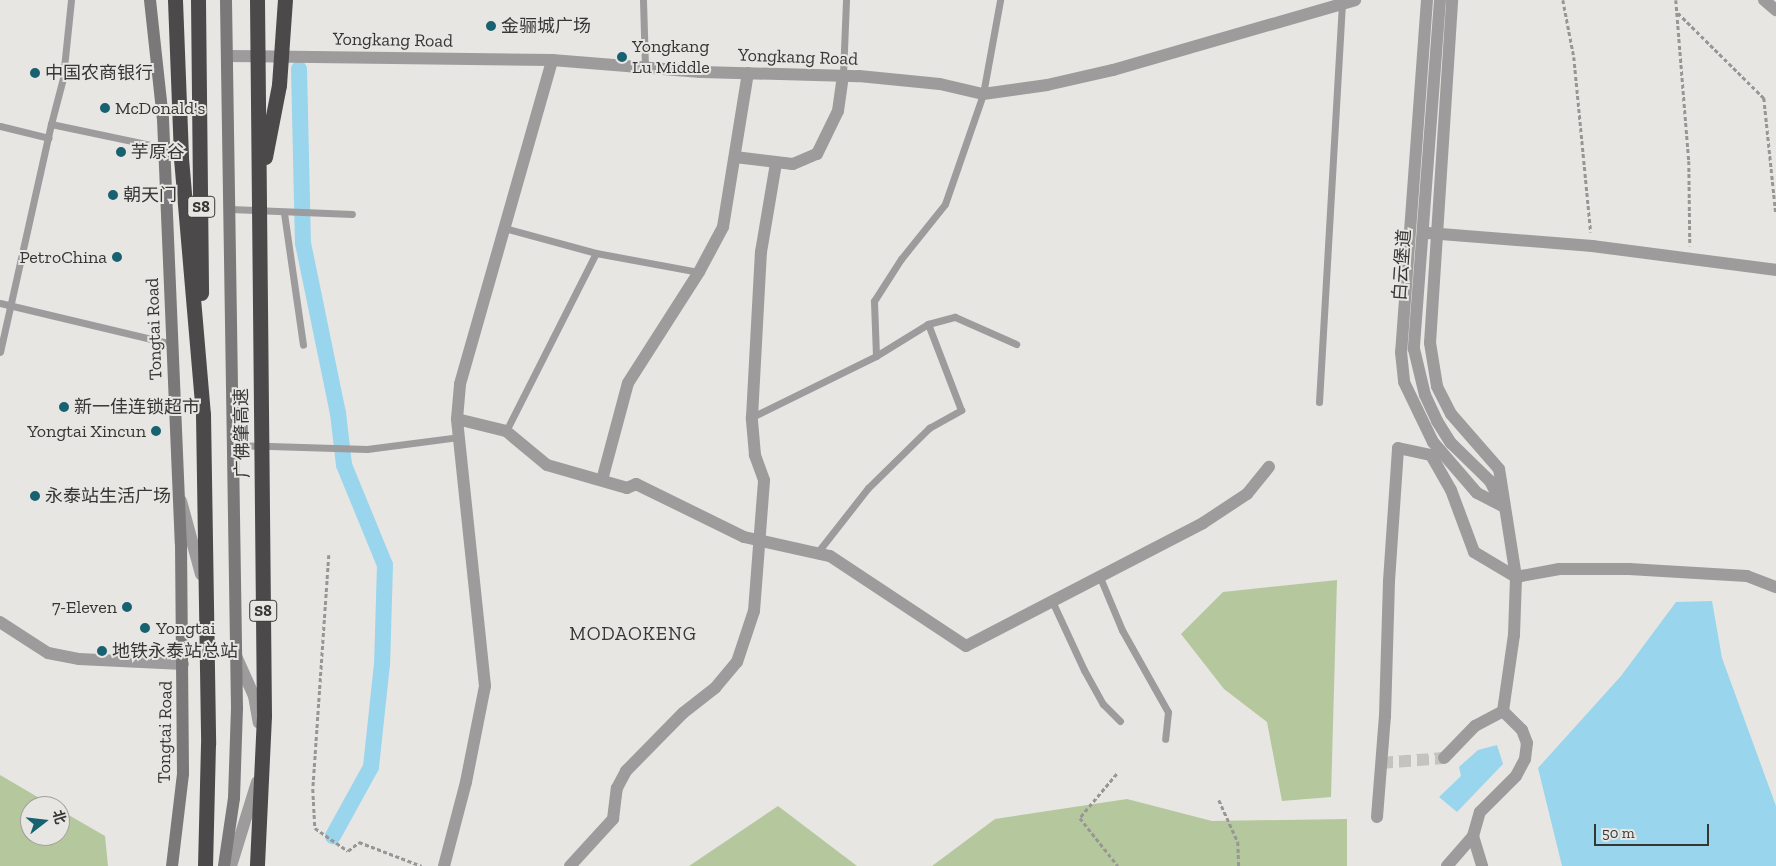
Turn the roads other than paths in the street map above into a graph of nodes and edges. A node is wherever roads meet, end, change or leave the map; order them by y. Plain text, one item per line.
1 (71, 0) edge
2 (150, 0) edge
3 (174, 0) edge
4 (198, 0) edge
5 (226, 0) edge
6 (257, 0) edge
7 (286, 0) edge
8 (643, 0) edge
9 (846, 0) edge
10 (1000, 0) edge
11 (1355, 0) edge
12 (1427, 0) edge
13 (1440, 0) edge
14 (1452, 0) edge
15 (1764, 0) edge
16 (1342, 2) edge
17 (1776, 10) edge
18 (227, 56) junction
19 (552, 60) junction
20 (645, 68) junction
21 (748, 73) junction
22 (843, 76) junction
23 (983, 94) junction
24 (51, 124) junction
25 (0, 126) edge
26 (49, 138) junction
27 (165, 148) junction
28 (735, 157) junction
29 (776, 163) junction
30 (258, 188) junction
31 (230, 209) junction
32 (288, 213) junction
33 (352, 214) dead end
34 (504, 228) junction
35 (1410, 232) junction
36 (1436, 234) junction
37 (596, 254) junction
38 (1776, 270) edge
39 (699, 272) junction
40 (0, 303) edge
41 (9, 305) junction
42 (928, 324) junction
43 (172, 344) junction
44 (1016, 344) dead end
45 (303, 345) dead end
46 (0, 352) edge
47 (876, 356) junction
48 (1319, 402) dead end
49 (202, 414) junction
50 (752, 417) junction
51 (457, 418) junction
52 (506, 431) junction
53 (460, 437) junction
54 (233, 445) junction
55 (1269, 467) dead end
56 (602, 480) junction
57 (178, 492) junction
58 (1502, 506) junction
59 (758, 542) junction
60 (818, 553) junction
61 (1099, 575) junction
62 (1516, 577) junction
63 (1776, 586) edge
64 (1052, 601) junction
65 (0, 622) edge
66 (236, 656) junction
67 (183, 664) junction
68 (1503, 711) junction
69 (1120, 721) dead end
70 (1165, 739) dead end
71 (1444, 758) tunnel mouth
72 (1377, 817) dead end
73 (1473, 836) junction
74 (172, 866) edge
75 (203, 866) edge
76 (224, 866) edge
77 (231, 866) edge
78 (257, 866) edge
79 (444, 866) edge
80 (570, 866) edge
81 (1448, 866) edge
82 (1482, 866) edge

1 - 24 lane
2 - 27 main road, Tongtai Road
3 - 49 highway
4 - 49 highway, S8
5 - 18 main road
6 - 30 highway, 广佛肇高速 / S8, bridge
7 - 30 highway, bridge
8 - 20 lane
9 - 22 lane
10 - 23 lane
11 - 16 street, Yongkang Road
12 - 35 street
13 - 58 street, 白云堡道, bridge
14 - 36 street
15 - 17 street
16 - 23 street, Yongkang Road
16 - 48 lane
18 - 19 street, Yongkang Road
18 - 31 main road
19 - 20 street, Yongkang Road
19 - 34 street
20 - 21 street, Yongkang Road
21 - 22 street, Yongkang Road
21 - 28 street
22 - 23 street, Yongkang Road
22 - 29 street
23 - 47 lane
24 - 26 lane
24 - 27 lane
25 - 26 lane
26 - 41 lane
27 - 43 main road, Tongtai Road
28 - 29 street
28 - 39 street
29 - 50 street
30 - 78 highway, 广佛肇高速 / S8, bridge
31 - 32 lane
31 - 54 main road
32 - 33 lane
32 - 45 lane
34 - 37 lane
34 - 51 street
35 - 36 street
35 - 58 street
36 - 38 street
36 - 58 street
37 - 39 lane
37 - 52 lane
39 - 56 street
40 - 41 lane
41 - 43 lane
41 - 46 lane
42 - 44 lane
42 - 47 lane
42 - 60 lane
43 - 57 main road, Tongtai Road
47 - 50 lane
49 - 75 highway, S8, bridge
50 - 59 street
51 - 52 street
51 - 53 street
52 - 56 street
53 - 54 lane
53 - 79 street
54 - 66 main road
55 - 61 street
56 - 59 street
57 - 67 main road, Tongtai Road
57 - 75 street
58 - 62 street
59 - 60 street
59 - 80 street
60 - 64 street
61 - 64 street
61 - 70 lane
62 - 63 street
62 - 68 street
62 - 72 street
64 - 69 lane
65 - 67 street
66 - 76 main road
66 - 77 street
67 - 74 main road, Tongtai Road
68 - 71 street
68 - 73 street
73 - 81 street
73 - 82 street

